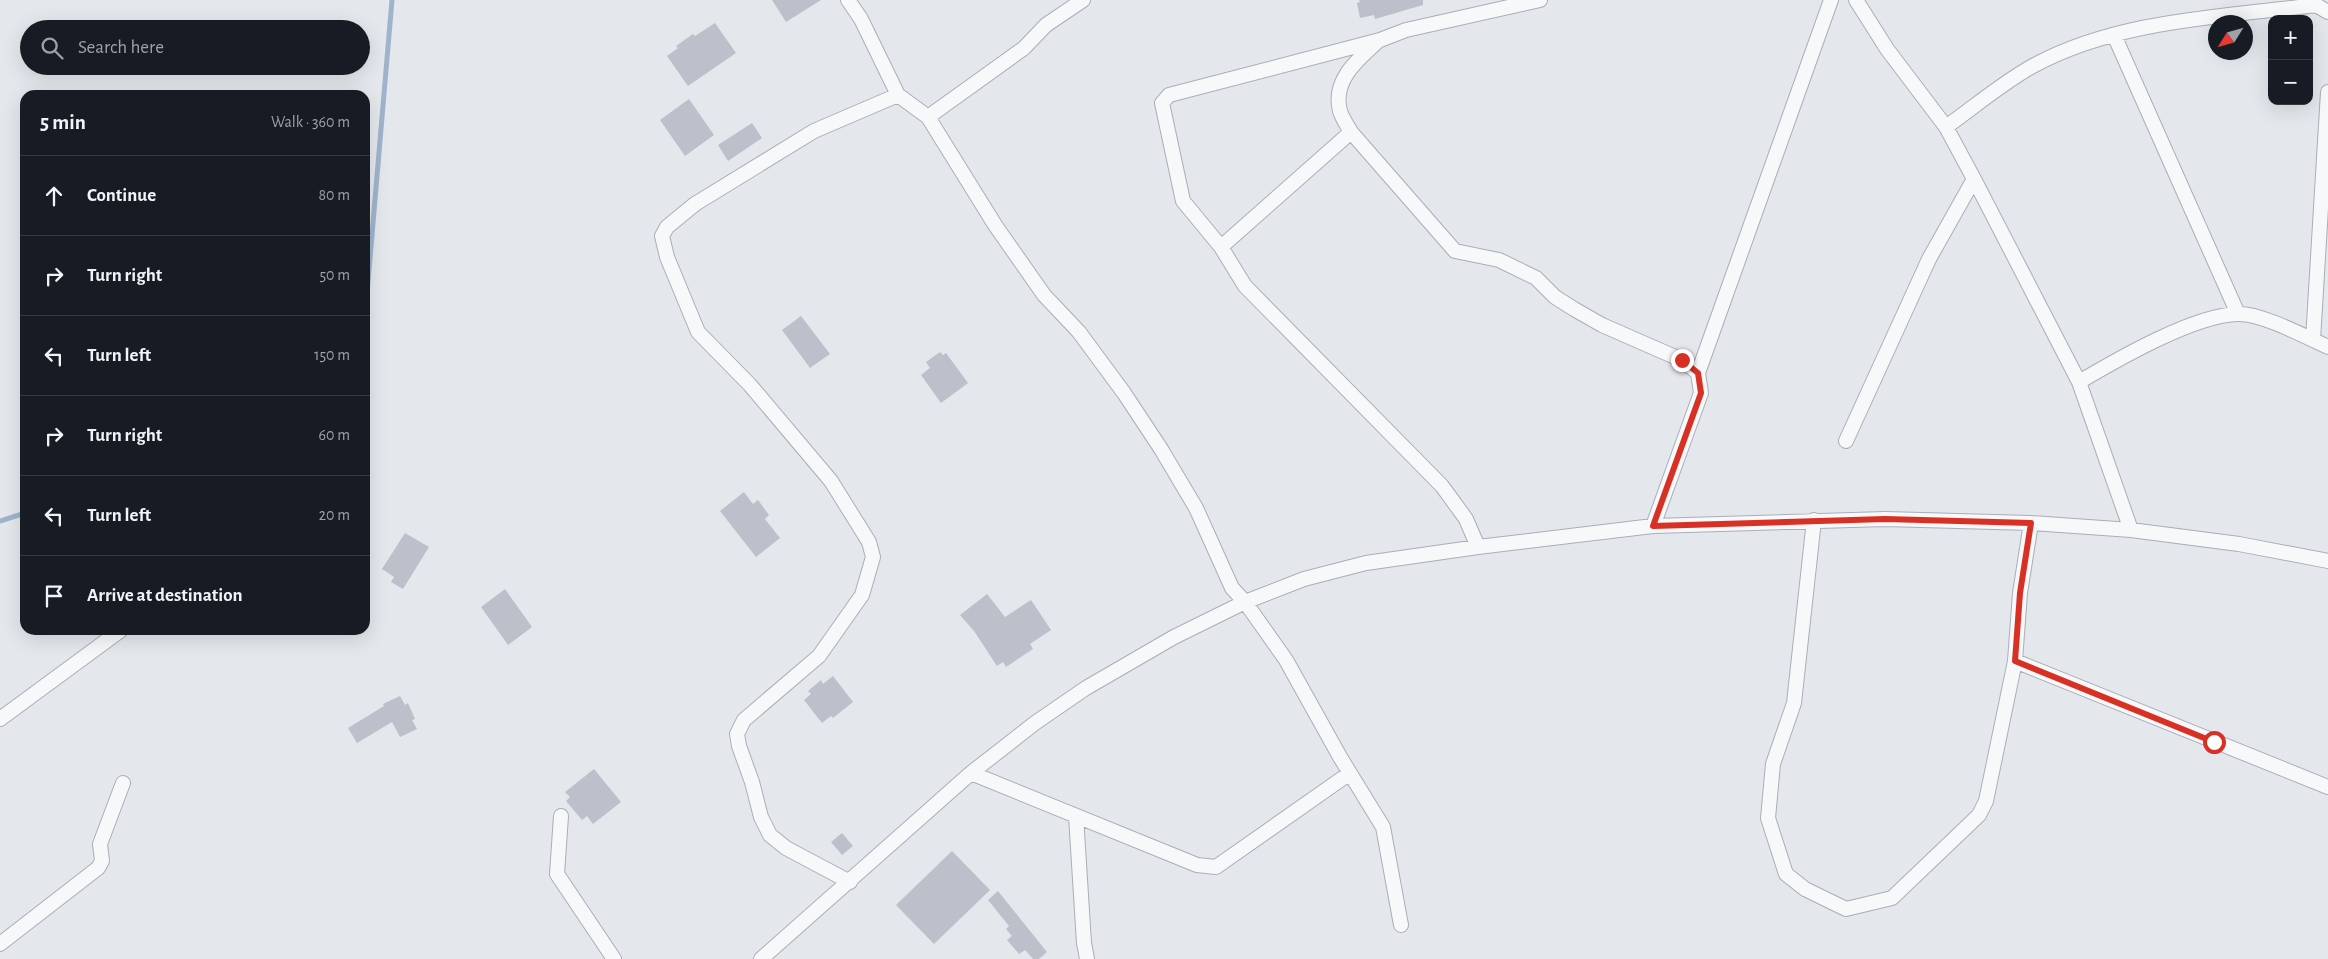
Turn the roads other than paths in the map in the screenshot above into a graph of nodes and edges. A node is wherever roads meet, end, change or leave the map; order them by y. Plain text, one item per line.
1 (848, 0) edge
2 (1083, 0) edge
3 (1540, 0) edge
4 (1831, 0) edge
5 (1856, 0) edge
6 (2328, 12) edge
7 (2114, 35) junction
8 (1380, 40) junction
9 (2328, 92) edge
10 (898, 95) junction
11 (928, 117) junction
12 (1946, 126) junction
13 (1351, 132) junction
14 (2326, 165) edge
15 (1974, 179) junction
16 (1221, 247) junction
17 (2238, 314) junction
18 (2313, 340) junction
19 (2328, 347) edge
20 (1698, 373) junction
21 (2079, 382) junction
22 (1846, 441) dead end
23 (1814, 520) junction
24 (2031, 523) junction
25 (1653, 526) junction
26 (2131, 530) junction
27 (1478, 547) junction
28 (2328, 561) edge
29 (1245, 602) junction
30 (114, 635) edge
31 (2015, 661) junction
32 (0, 719) edge
33 (971, 773) junction
34 (1350, 773) junction
35 (123, 783) dead end
36 (2328, 787) edge
37 (561, 816) dead end
38 (1076, 816) junction
39 (850, 882) junction
40 (1401, 925) dead end
41 (0, 944) edge
42 (614, 959) edge
43 (761, 959) edge
44 (1086, 959) edge

1 - 10 street
2 - 11 street
3 - 8 street
4 - 20 street
5 - 12 street
6 - 7 street
7 - 12 street
7 - 17 street
8 - 13 street
8 - 16 street
9 - 14 street
10 - 11 street
10 - 39 street
11 - 29 street
12 - 15 street
13 - 16 street
13 - 20 street
14 - 18 street
15 - 21 street
15 - 22 street
16 - 27 street
17 - 18 street
17 - 21 street
18 - 19 street
20 - 25 street
21 - 26 street
23 - 24 street
23 - 25 street
23 - 31 street
24 - 26 street
24 - 31 street
25 - 27 street
26 - 28 street
27 - 29 street
29 - 33 street
29 - 34 street
30 - 32 street
31 - 36 street
33 - 38 street
33 - 39 street
34 - 38 street
34 - 40 street
35 - 41 street
37 - 42 street
38 - 44 street
39 - 43 street

